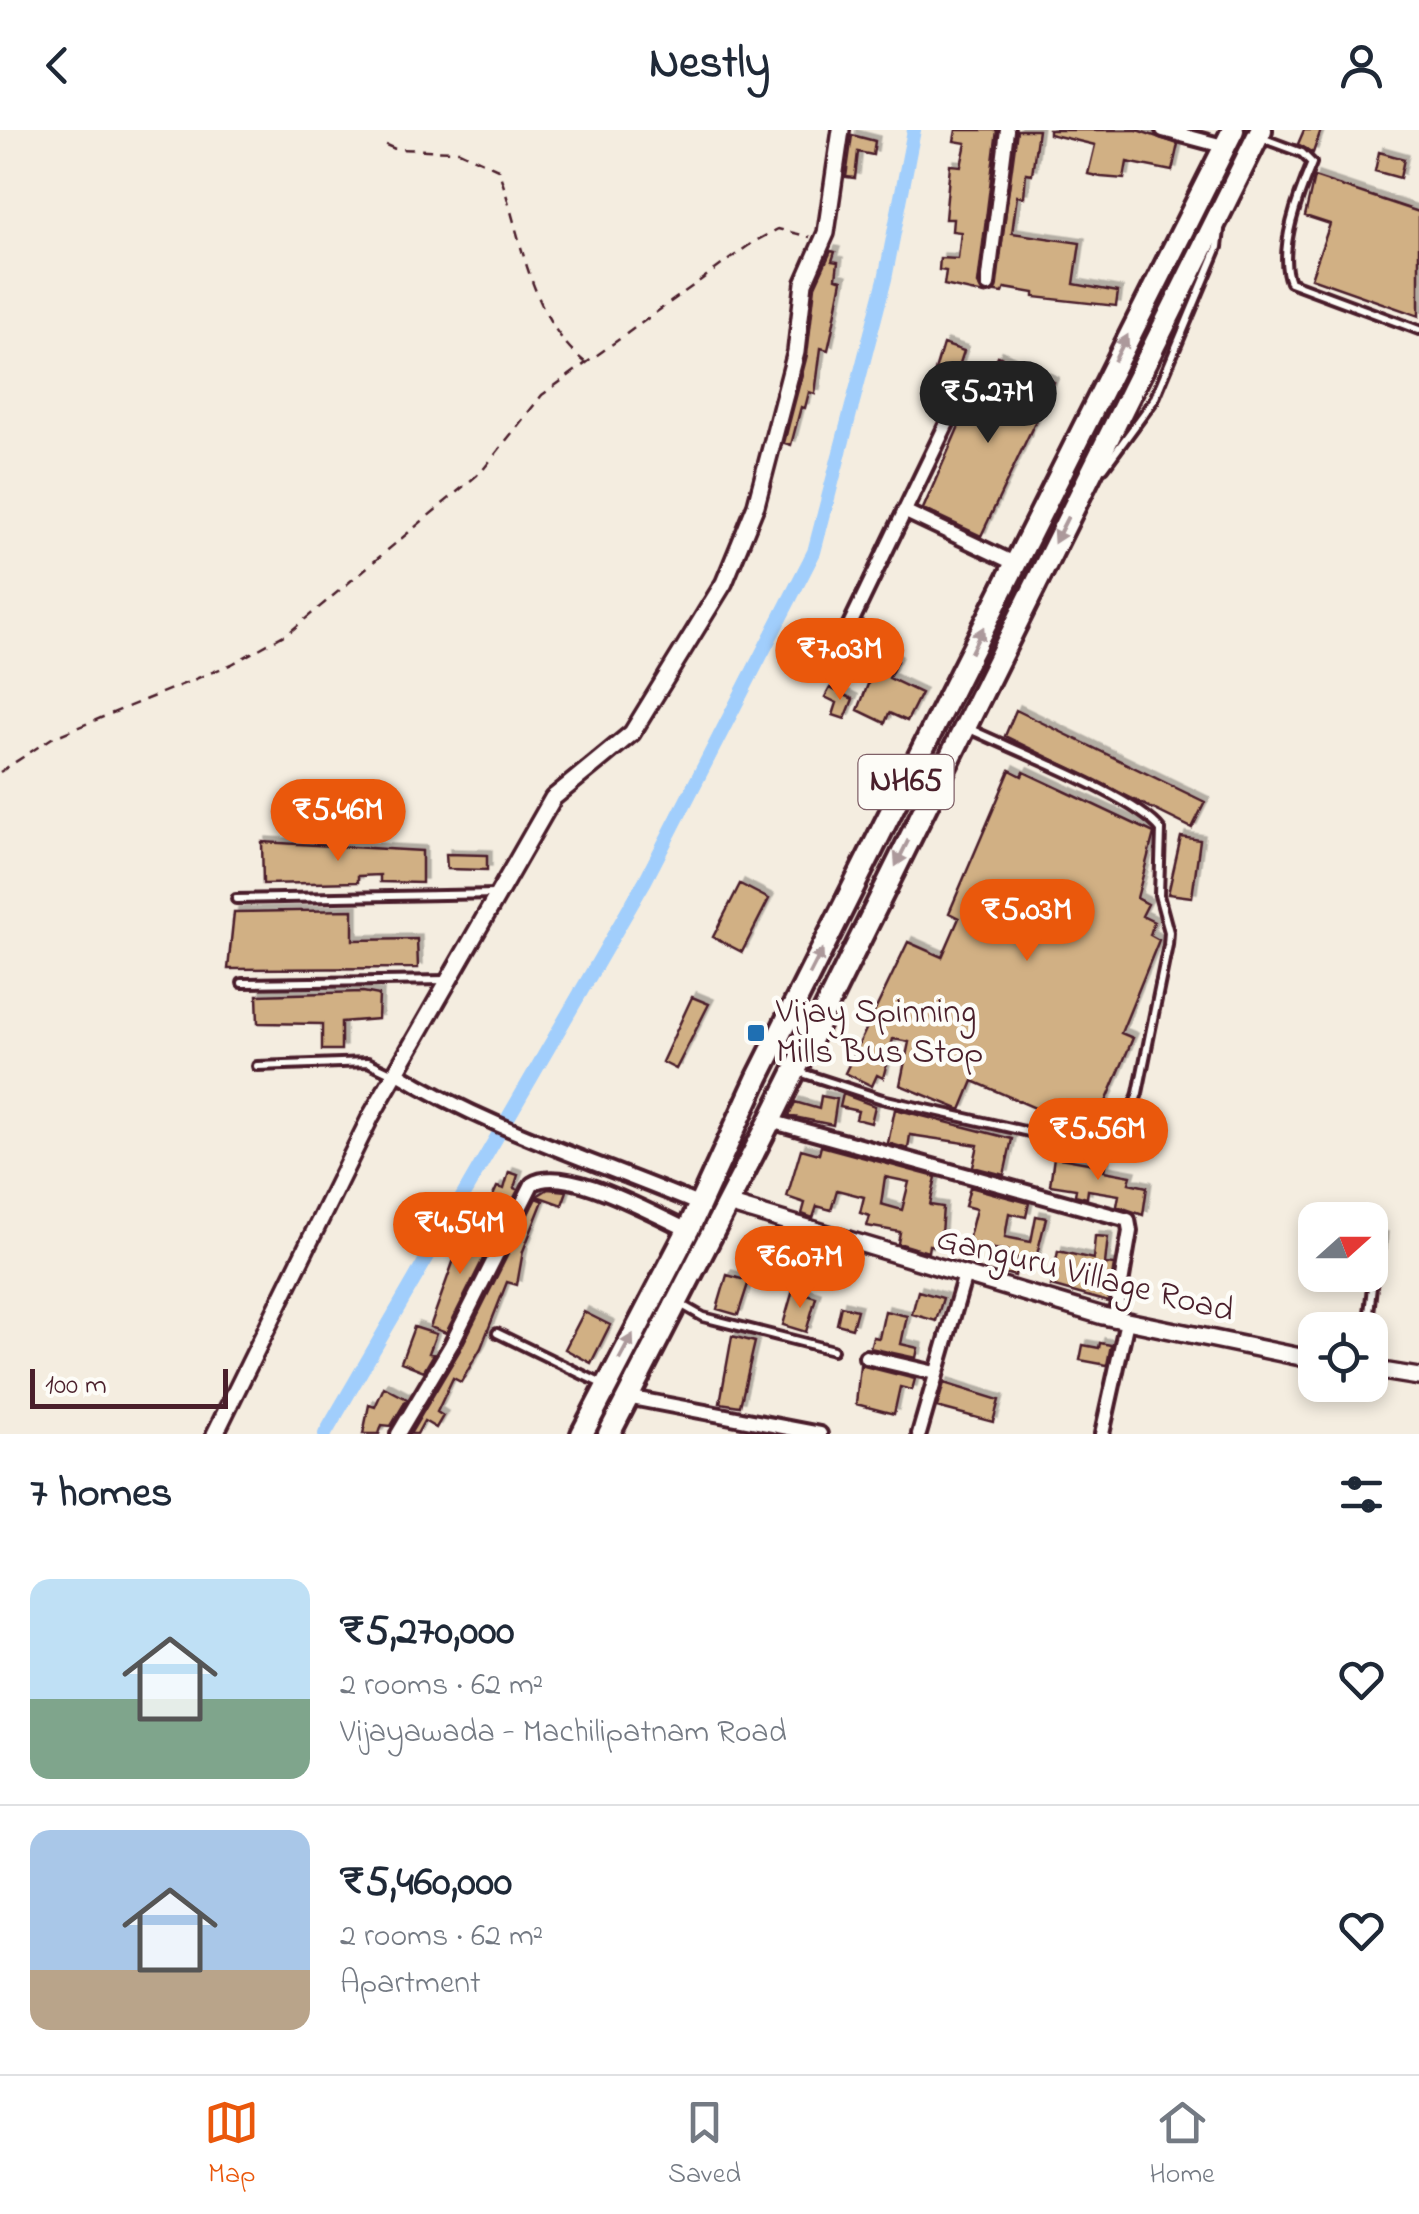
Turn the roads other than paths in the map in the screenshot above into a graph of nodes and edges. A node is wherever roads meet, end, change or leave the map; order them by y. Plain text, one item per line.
1 (842, 130) edge
2 (1007, 130) edge
3 (1163, 130) edge
4 (1260, 133) edge
5 (1228, 138) edge
6 (988, 285) dead end
7 (1419, 330) edge
8 (962, 392) dead end
9 (904, 512) junction
10 (1014, 564) junction
11 (833, 660) dead end
12 (964, 726) junction
13 (498, 894) junction
14 (236, 900) dead end
15 (449, 980) junction
16 (242, 983) dead end
17 (256, 1066) dead end
18 (794, 1070) junction
19 (395, 1073) junction
20 (770, 1121) junction
21 (728, 1204) junction
22 (700, 1205) junction
23 (688, 1230) junction
24 (964, 1278) junction
25 (678, 1302) junction
26 (1120, 1320) junction
27 (497, 1333) dead end
28 (833, 1350) dead end
29 (1298, 1357) edge
30 (866, 1358) dead end
31 (1388, 1372) edge
32 (935, 1373) junction
33 (1419, 1378) edge
34 (606, 1386) junction
35 (628, 1397) junction
36 (215, 1434) edge
37 (398, 1434) edge
38 (582, 1434) edge
39 (609, 1434) edge
40 (820, 1434) edge
41 (919, 1434) edge
42 (1102, 1434) edge

1 - 13 street
2 - 6 street
3 - 5 street
4 - 7 lane
4 -> 12 highway, NH65
10 -> 5 highway, NH65
8 - 9 street
9 - 10 street
9 - 11 street
22 -> 10 highway, NH65
12 -> 18 highway, NH65
12 - 18 lane
13 - 14 lane
13 - 15 street
15 - 16 lane
15 - 19 street
17 - 19 lane
18 - 20 highway, NH65
19 - 22 street
19 - 36 street
20 - 21 highway, NH65
20 - 26 street
21 - 24 street, Ganguru Village Road
21 - 25 highway, NH65
22 - 23 highway, NH65
34 -> 23 highway, NH65
23 - 37 street
24 - 26 street, Ganguru Village Road
24 - 32 street
25 - 28 lane
25 - 35 highway, NH65
26 - 29 street, Ganguru Village Road
26 - 42 street
27 - 34 lane
30 - 32 street
31 - 33 street
32 - 41 street
34 - 38 highway, NH65
35 - 39 highway, NH65
35 - 40 street

